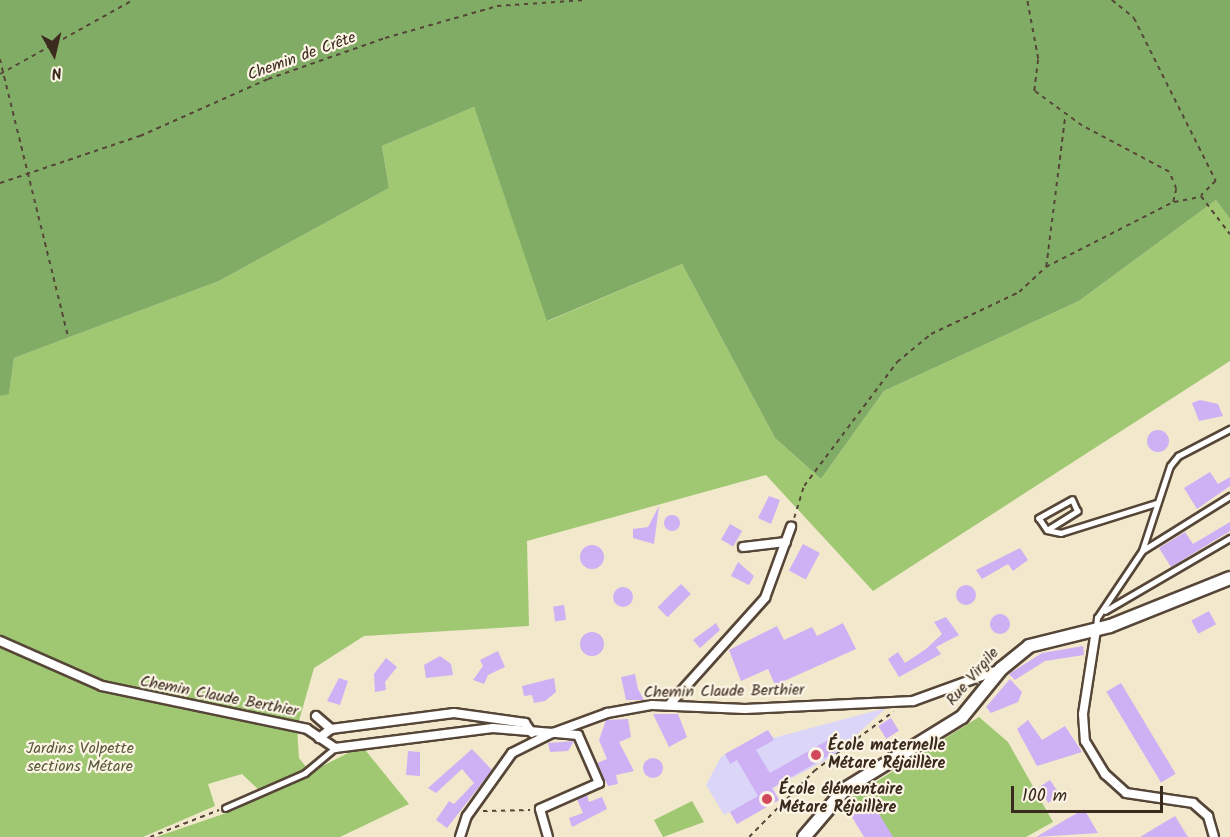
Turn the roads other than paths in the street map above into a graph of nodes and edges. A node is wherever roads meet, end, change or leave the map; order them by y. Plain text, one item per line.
1 (1230, 429) edge
2 (1230, 496) edge
3 (1156, 503) junction
4 (791, 527) road end
5 (1047, 530) junction
6 (1230, 538) edge
7 (786, 542) junction
8 (743, 547) dead end
9 (1142, 550) junction
10 (1230, 578) edge
11 (1103, 612) junction
12 (1096, 630) junction
13 (0, 641) edge
14 (1001, 669) junction
15 (669, 705) junction
16 (316, 716) dead end
17 (331, 729) junction
18 (532, 733) junction
19 (552, 733) junction
20 (319, 738) junction
21 (335, 748) junction
22 (225, 808) road end
23 (460, 837) edge
24 (548, 837) edge
25 (804, 837) edge
26 (1214, 837) edge

1 - 3 lane
2 - 9 lane
3 - 5 lane
3 - 9 lane
4 - 7 street
5 - 5 lane
6 - 11 lane
7 - 8 street
7 - 15 street
9 - 11 lane
10 - 12 street, Rue Virgile
11 - 12 lane
12 - 14 street, Rue Virgile
12 - 26 street
13 - 20 street, Chemin Claude Berthier
14 - 15 street, Chemin Claude Berthier
14 - 25 street, Rue Virgile
15 - 19 street, Chemin Claude Berthier
16 - 17 street
17 - 18 street
17 - 20 street
18 - 19 street, Chemin Claude Berthier
18 - 21 street, Chemin Claude Berthier
19 - 23 street
19 - 24 street
20 - 21 street, Chemin Claude Berthier
21 - 22 lane

